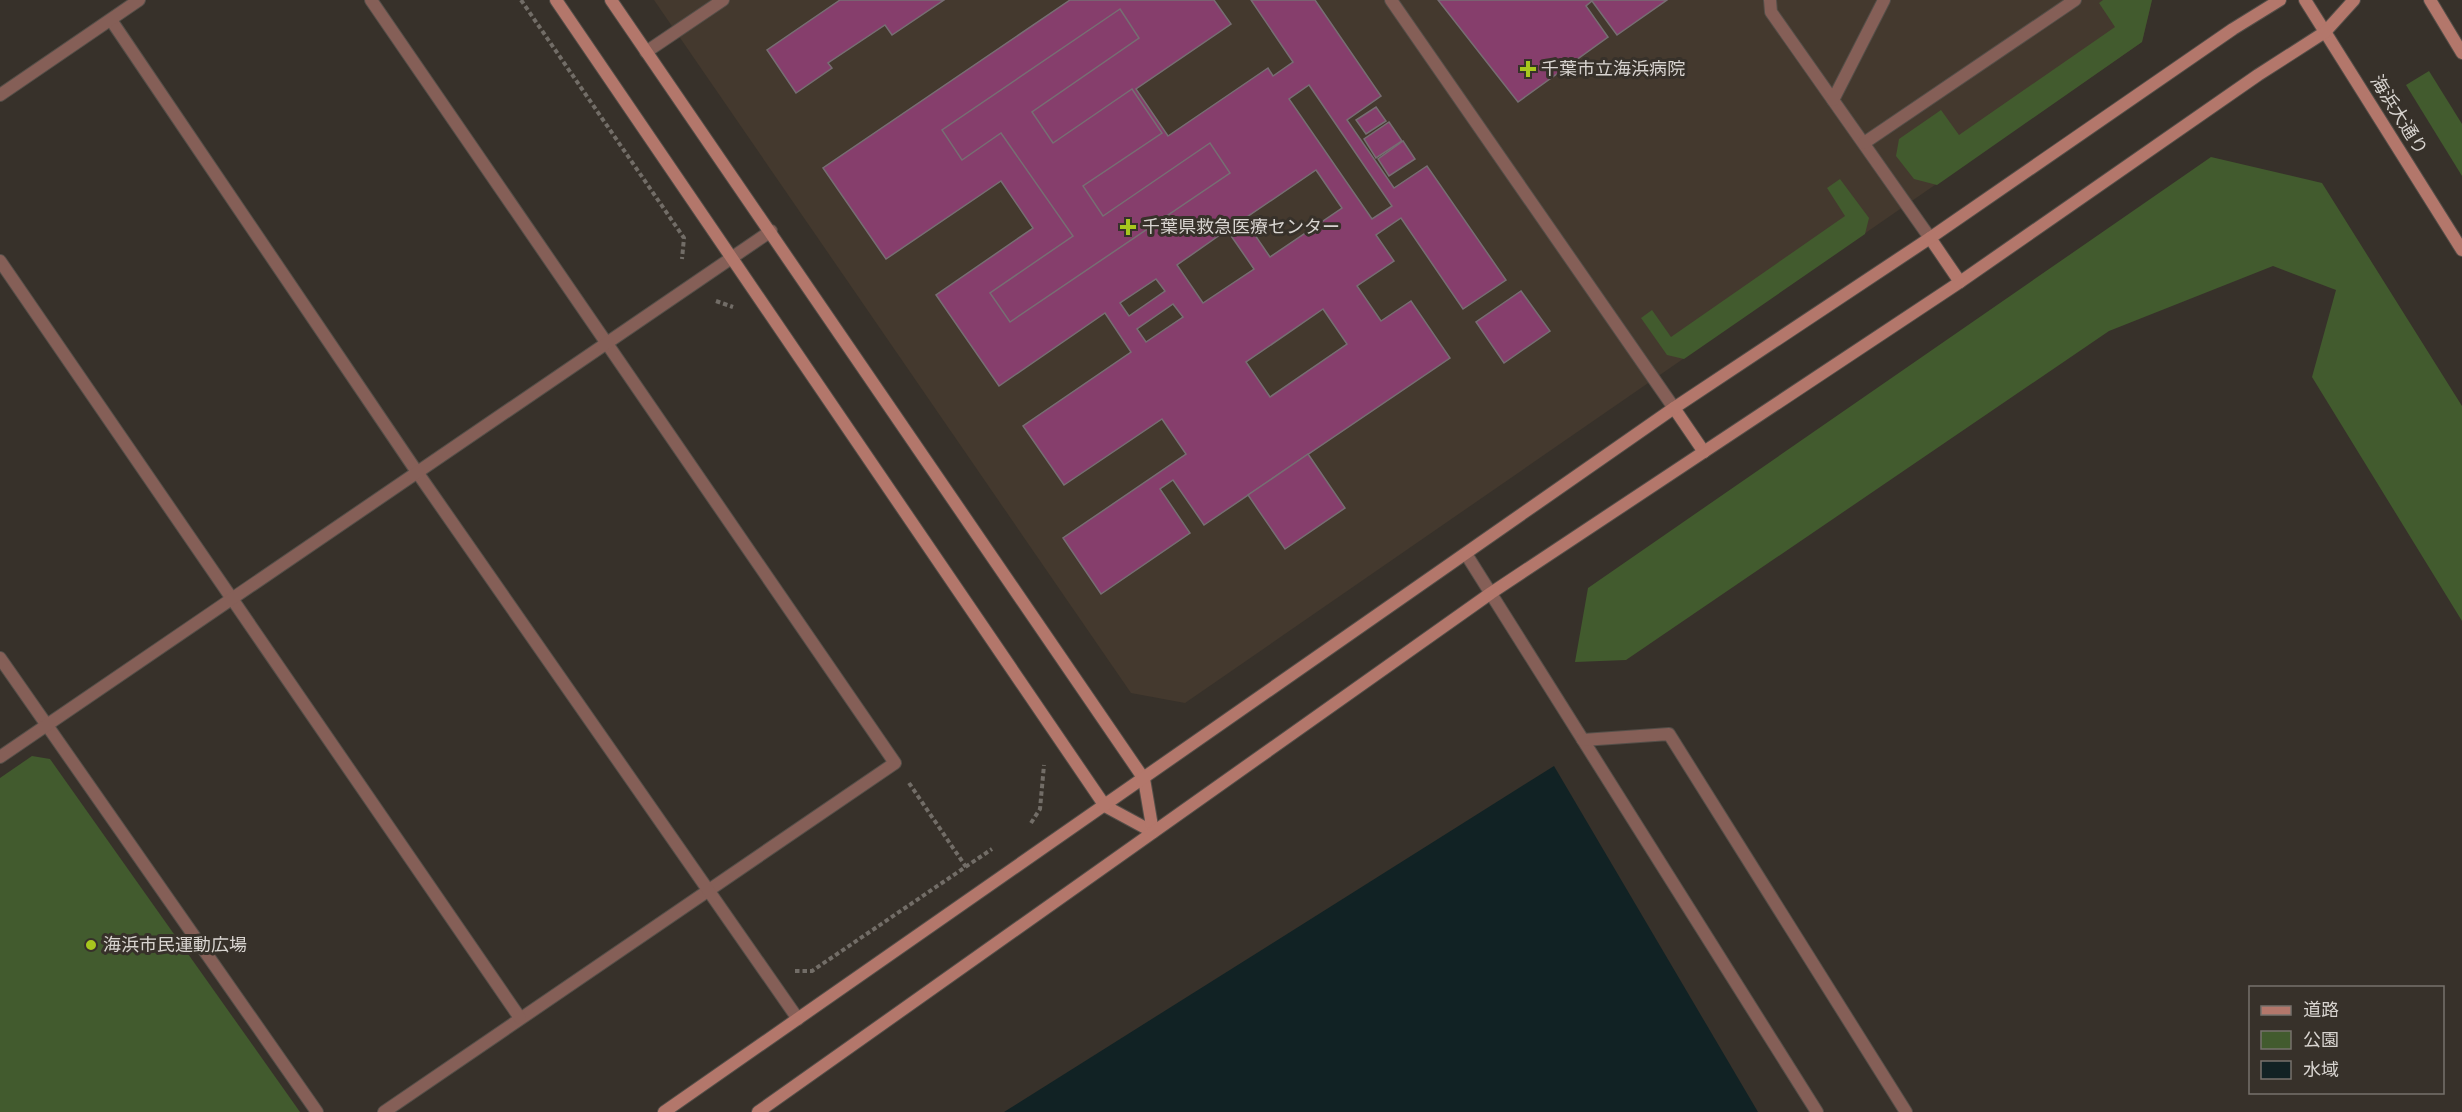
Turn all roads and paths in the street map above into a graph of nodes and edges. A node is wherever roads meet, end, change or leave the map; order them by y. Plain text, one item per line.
1 (139, 0) edge
2 (371, 0) edge
3 (521, 0) edge
4 (556, 0) edge
5 (611, 0) edge
6 (723, 0) edge
7 (1391, 0) edge
8 (1770, 0) edge
9 (1884, 0) edge
10 (2074, 0) edge
11 (2280, 0) edge
12 (2305, 0) edge
13 (2354, 0) edge
14 (2430, 0) edge
15 (111, 20) junction
16 (2325, 32) junction
17 (646, 52) junction
18 (2462, 53) edge
19 (0, 95) edge
20 (1833, 100) junction
21 (1864, 143) junction
22 (771, 231) junction
23 (1930, 238) junction
24 (2462, 250) edge
25 (733, 257) junction
26 (682, 259) dead end
27 (0, 261) edge
28 (1960, 282) junction
29 (709, 300) dead end
30 (739, 316) dead end
31 (607, 343) junction
32 (1674, 408) junction
33 (1704, 452) junction
34 (417, 472) junction
35 (1466, 554) junction
36 (1491, 593) junction
37 (231, 599) junction
38 (0, 658) edge
39 (47, 725) junction
40 (1583, 740) junction
41 (0, 757) edge
42 (1043, 762) dead end
43 (895, 763) junction
44 (1144, 779) junction
45 (1105, 806) junction
46 (1023, 828) dead end
47 (1153, 832) junction
48 (994, 848) dead end
49 (966, 867) junction
50 (709, 890) junction
51 (791, 970) dead end
52 (520, 1018) junction
53 (798, 1019) junction
54 (317, 1112) edge
55 (384, 1112) edge
56 (664, 1112) edge
57 (758, 1112) edge
58 (1817, 1112) edge
59 (1906, 1112) edge

1 - 15 street
2 - 31 street
3 - 26 path
4 - 25 street
5 - 17 street
6 - 17 street
7 - 32 street
8 - 20 street
9 - 20 street
10 - 21 street
11 - 23 street
12 - 16 street, 海浜大通り
13 - 16 street
14 - 18 street
15 - 19 street
15 - 34 street
16 - 24 street, 海浜大通り
16 - 28 street
17 - 22 street
20 - 21 street
21 - 23 street
22 - 25 street
22 - 44 street
23 - 28 street
23 - 32 street
25 - 31 street
25 - 45 street
27 - 37 street
28 - 33 street
29 - 30 path
31 - 34 street
31 - 43 street
32 - 33 street
32 - 35 street
33 - 36 street
34 - 37 street
34 - 50 street
35 - 36 street
35 - 44 street
36 - 40 street
36 - 47 street
37 - 39 street
37 - 52 street
38 - 39 street
39 - 41 street
39 - 54 street
40 - 58 street
40 - 59 street
42 - 46 path
43 - 49 path
43 - 50 street
44 - 45 street
44 - 47 street
45 - 47 street
45 - 53 street
47 - 57 street
48 - 49 path
49 - 51 path
50 - 52 street
50 - 53 street
52 - 55 street
53 - 56 street

